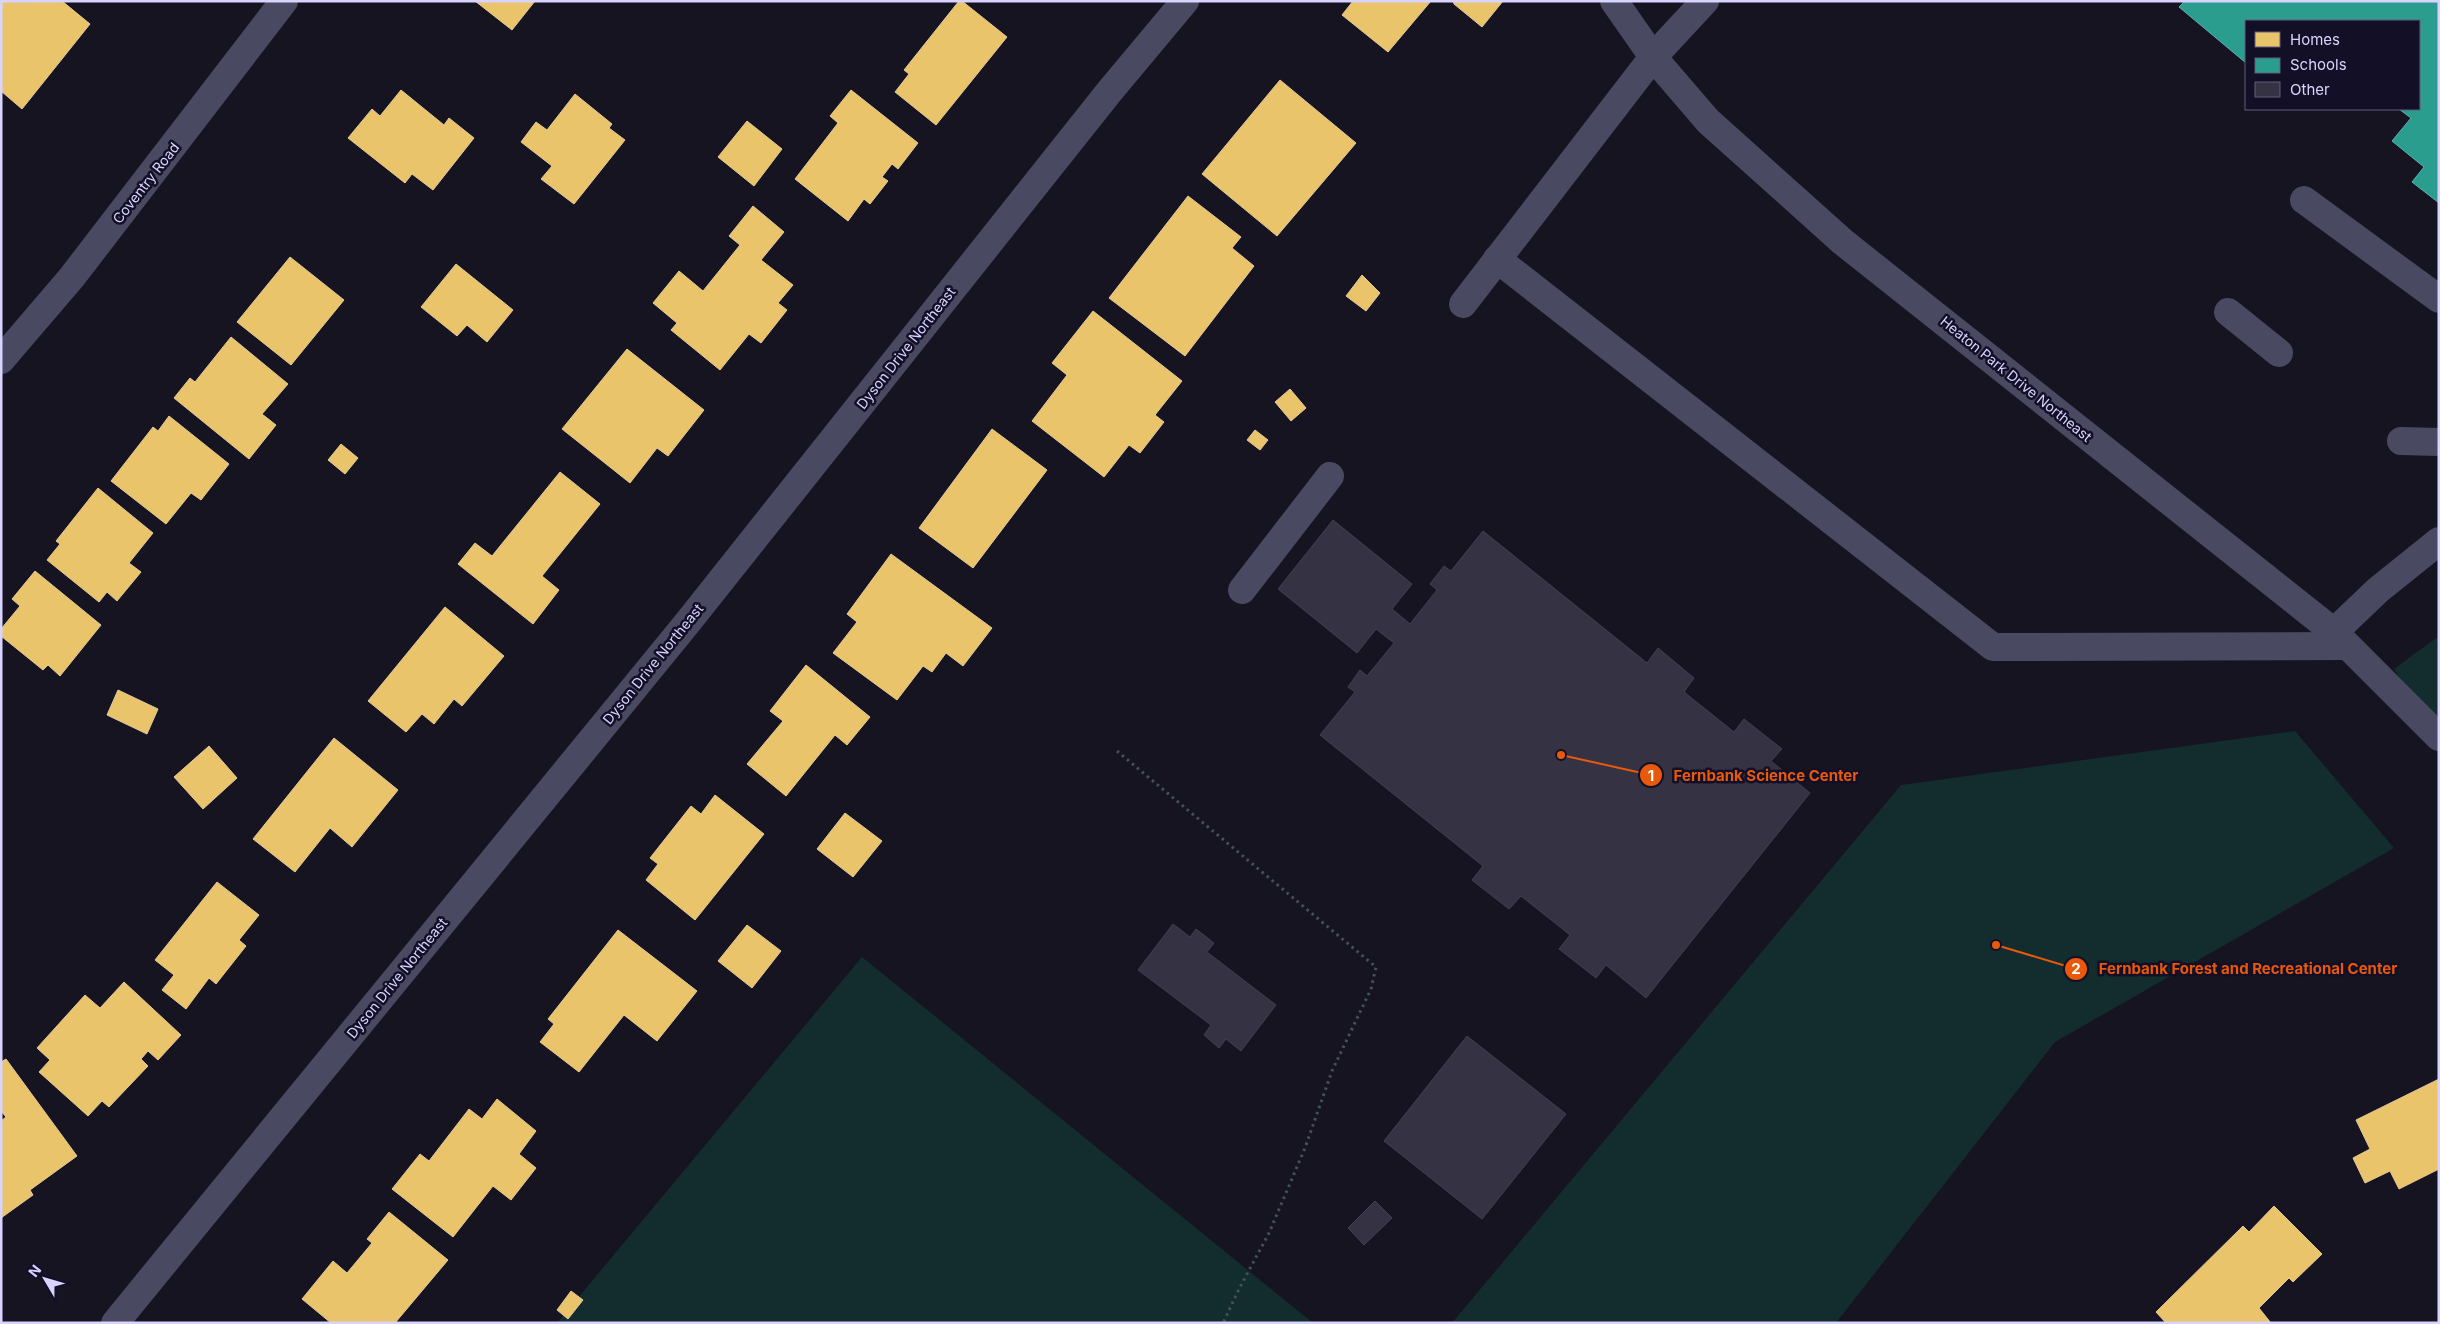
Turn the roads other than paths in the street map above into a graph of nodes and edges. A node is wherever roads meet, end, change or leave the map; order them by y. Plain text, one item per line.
1 (284, 1) edge
2 (1185, 1) edge
3 (1614, 1) edge
4 (1705, 1) edge
5 (1653, 57) junction
6 (2304, 200) dead end
7 (1497, 259) junction
8 (2439, 299) edge
9 (1463, 304) dead end
10 (2228, 312) dead end
11 (2279, 354) dead end
12 (1, 360) edge
13 (2401, 441) dead end
14 (2439, 442) edge
15 (1330, 476) dead end
16 (2439, 541) edge
17 (1242, 590) dead end
18 (2341, 639) junction
19 (2439, 737) edge
20 (115, 1323) edge

1 - 12 street, Coventry Road
2 - 20 street, Dyson Drive Northeast
3 - 5 street, Heaton Park Drive Northeast
4 - 5 street
5 - 7 street
5 - 18 street, Heaton Park Drive Northeast
6 - 8 street
7 - 9 street
7 - 18 street
10 - 11 street
13 - 14 street
15 - 17 street
16 - 18 street
18 - 19 street, Heaton Park Drive Northeast

